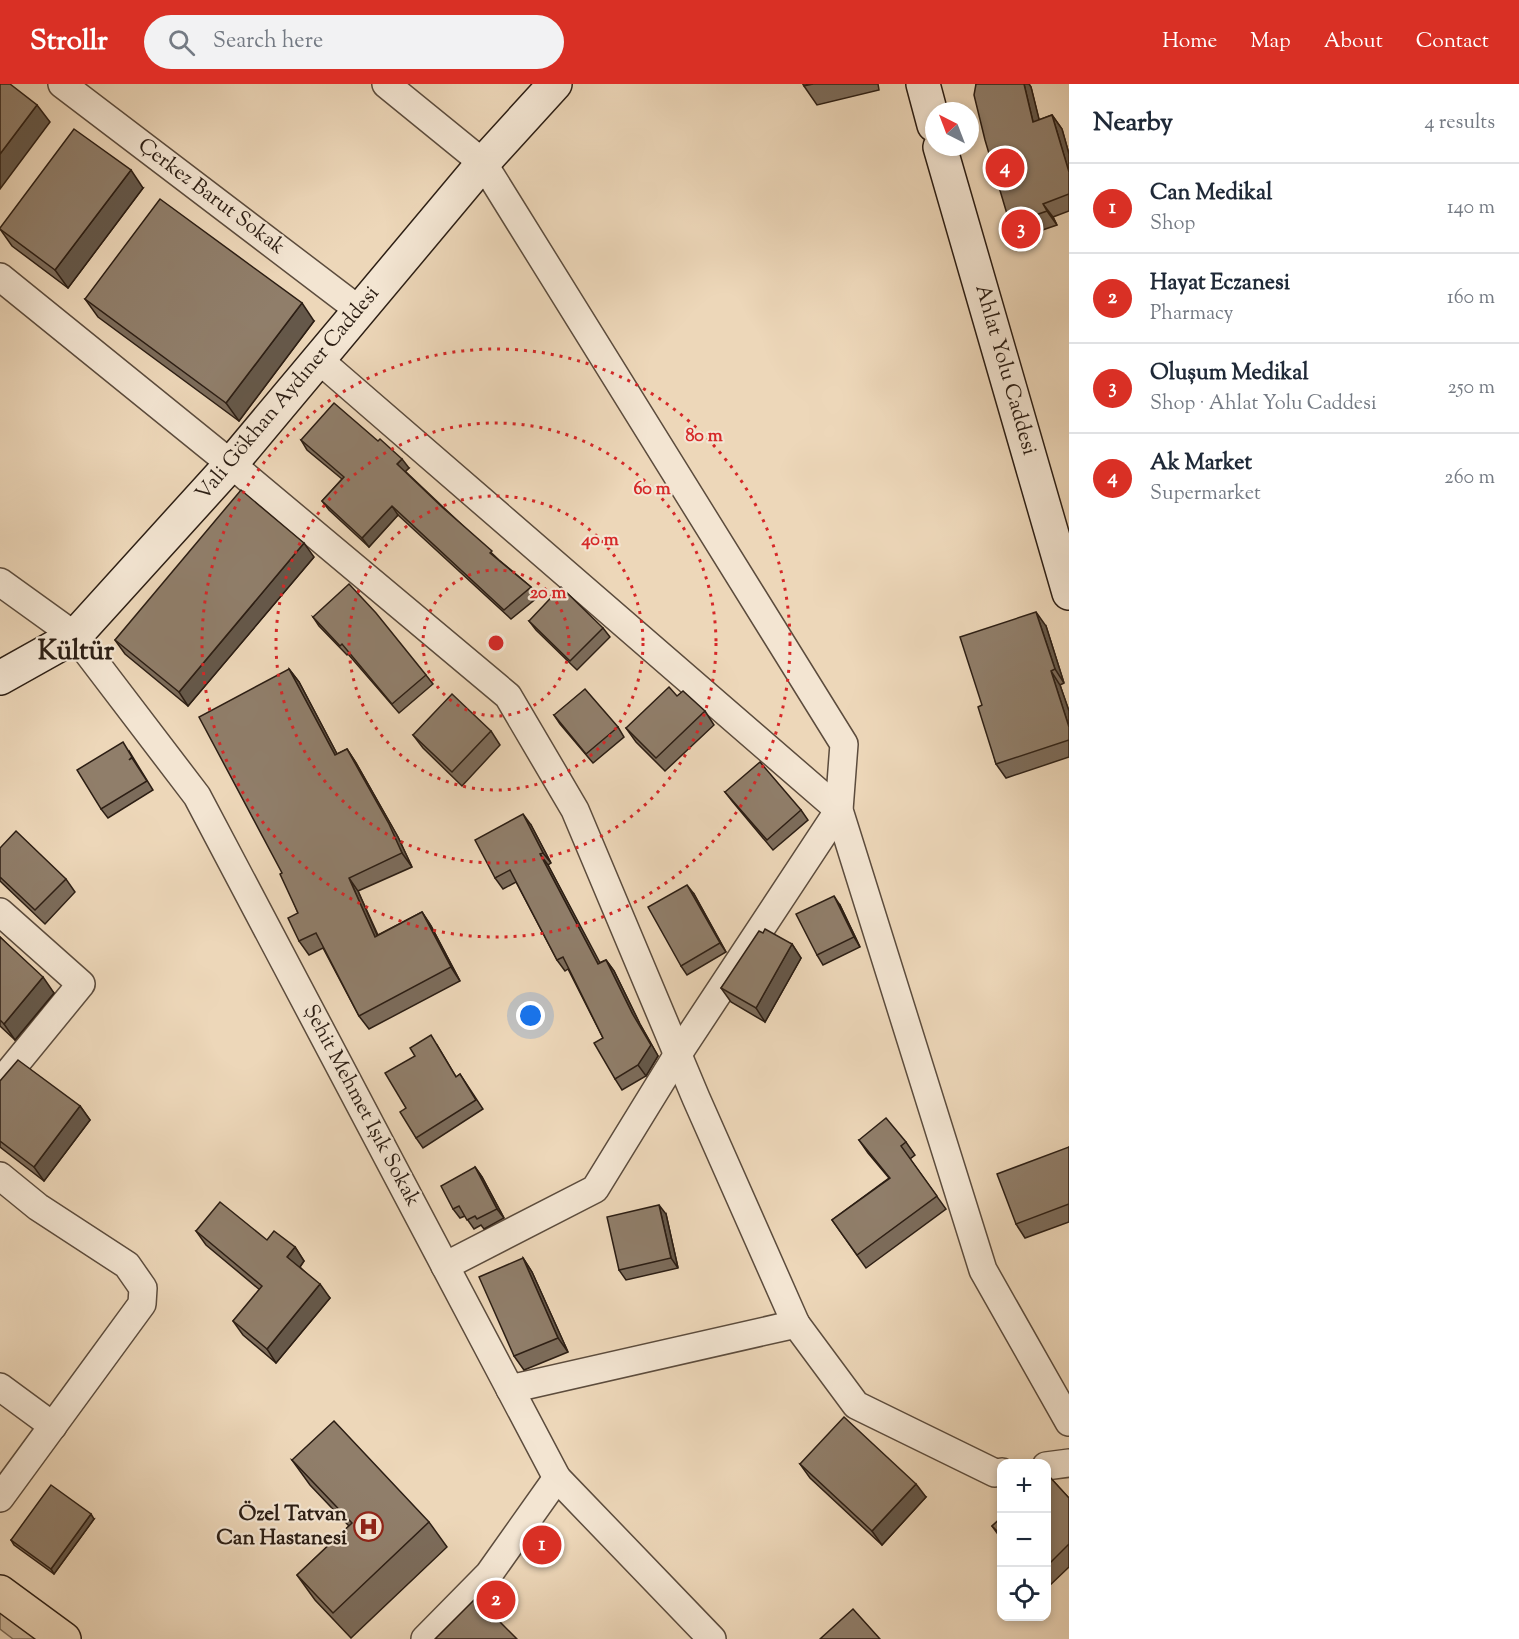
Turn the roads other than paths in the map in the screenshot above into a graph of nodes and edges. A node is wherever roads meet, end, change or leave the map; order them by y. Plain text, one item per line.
1 (62, 84) edge
2 (386, 84) edge
3 (555, 84) edge
4 (923, 84) edge
5 (945, 84) edge
6 (928, 102) edge
7 (950, 102) edge
8 (943, 156) edge
9 (965, 156) edge
10 (483, 163) junction
11 (0, 277) edge
12 (359, 310) junction
13 (318, 359) junction
14 (231, 464) junction
15 (1063, 524) edge
16 (0, 582) edge
17 (1069, 593) edge
18 (75, 636) junction
19 (0, 678) edge
20 (839, 810) junction
21 (0, 912) edge
22 (678, 1054) junction
23 (0, 1083) edge
24 (0, 1176) edge
25 (445, 1266) junction
26 (796, 1324) junction
27 (0, 1387) edge
28 (510, 1389) junction
29 (1069, 1422) edge
30 (53, 1426) junction
31 (1069, 1463) edge
32 (1051, 1465) edge
33 (997, 1473) edge
34 (557, 1478) junction
35 (0, 1498) edge
36 (0, 1592) edge
37 (64, 1639) edge
38 (425, 1639) edge
39 (712, 1639) edge

1 - 12 street, Çerkez Barut Sokak
2 - 10 street
3 - 10 street, Vali Gökhan Aydıner Caddesi
4 - 6 street
5 - 7 street
8 - 15 street, Ahlat Yolu Caddesi
9 - 15 street, Ahlat Yolu Caddesi
10 - 12 street, Vali Gökhan Aydıner Caddesi
10 - 20 street
11 - 14 street
12 - 13 street, Vali Gökhan Aydıner Caddesi
13 - 14 street, Vali Gökhan Aydıner Caddesi
13 - 20 street
14 - 18 street, Vali Gökhan Aydıner Caddesi
14 - 22 street
15 - 17 street, Ahlat Yolu Caddesi
16 - 18 street, Şehit Mehmet Işık Sokak
18 - 19 street, Vali Gökhan Aydıner Caddesi
18 - 25 street, Şehit Mehmet Işık Sokak
20 - 22 street
20 - 29 street
21 - 23 street
22 - 25 street
22 - 26 street
24 - 30 street
25 - 28 street, Şehit Mehmet Işık Sokak
26 - 28 street
26 - 33 street
27 - 30 street
28 - 34 street, Şehit Mehmet Işık Sokak
30 - 35 street
31 - 32 street
34 - 38 street
34 - 39 street, Şehit Mehmet Işık Sokak
36 - 37 highway

